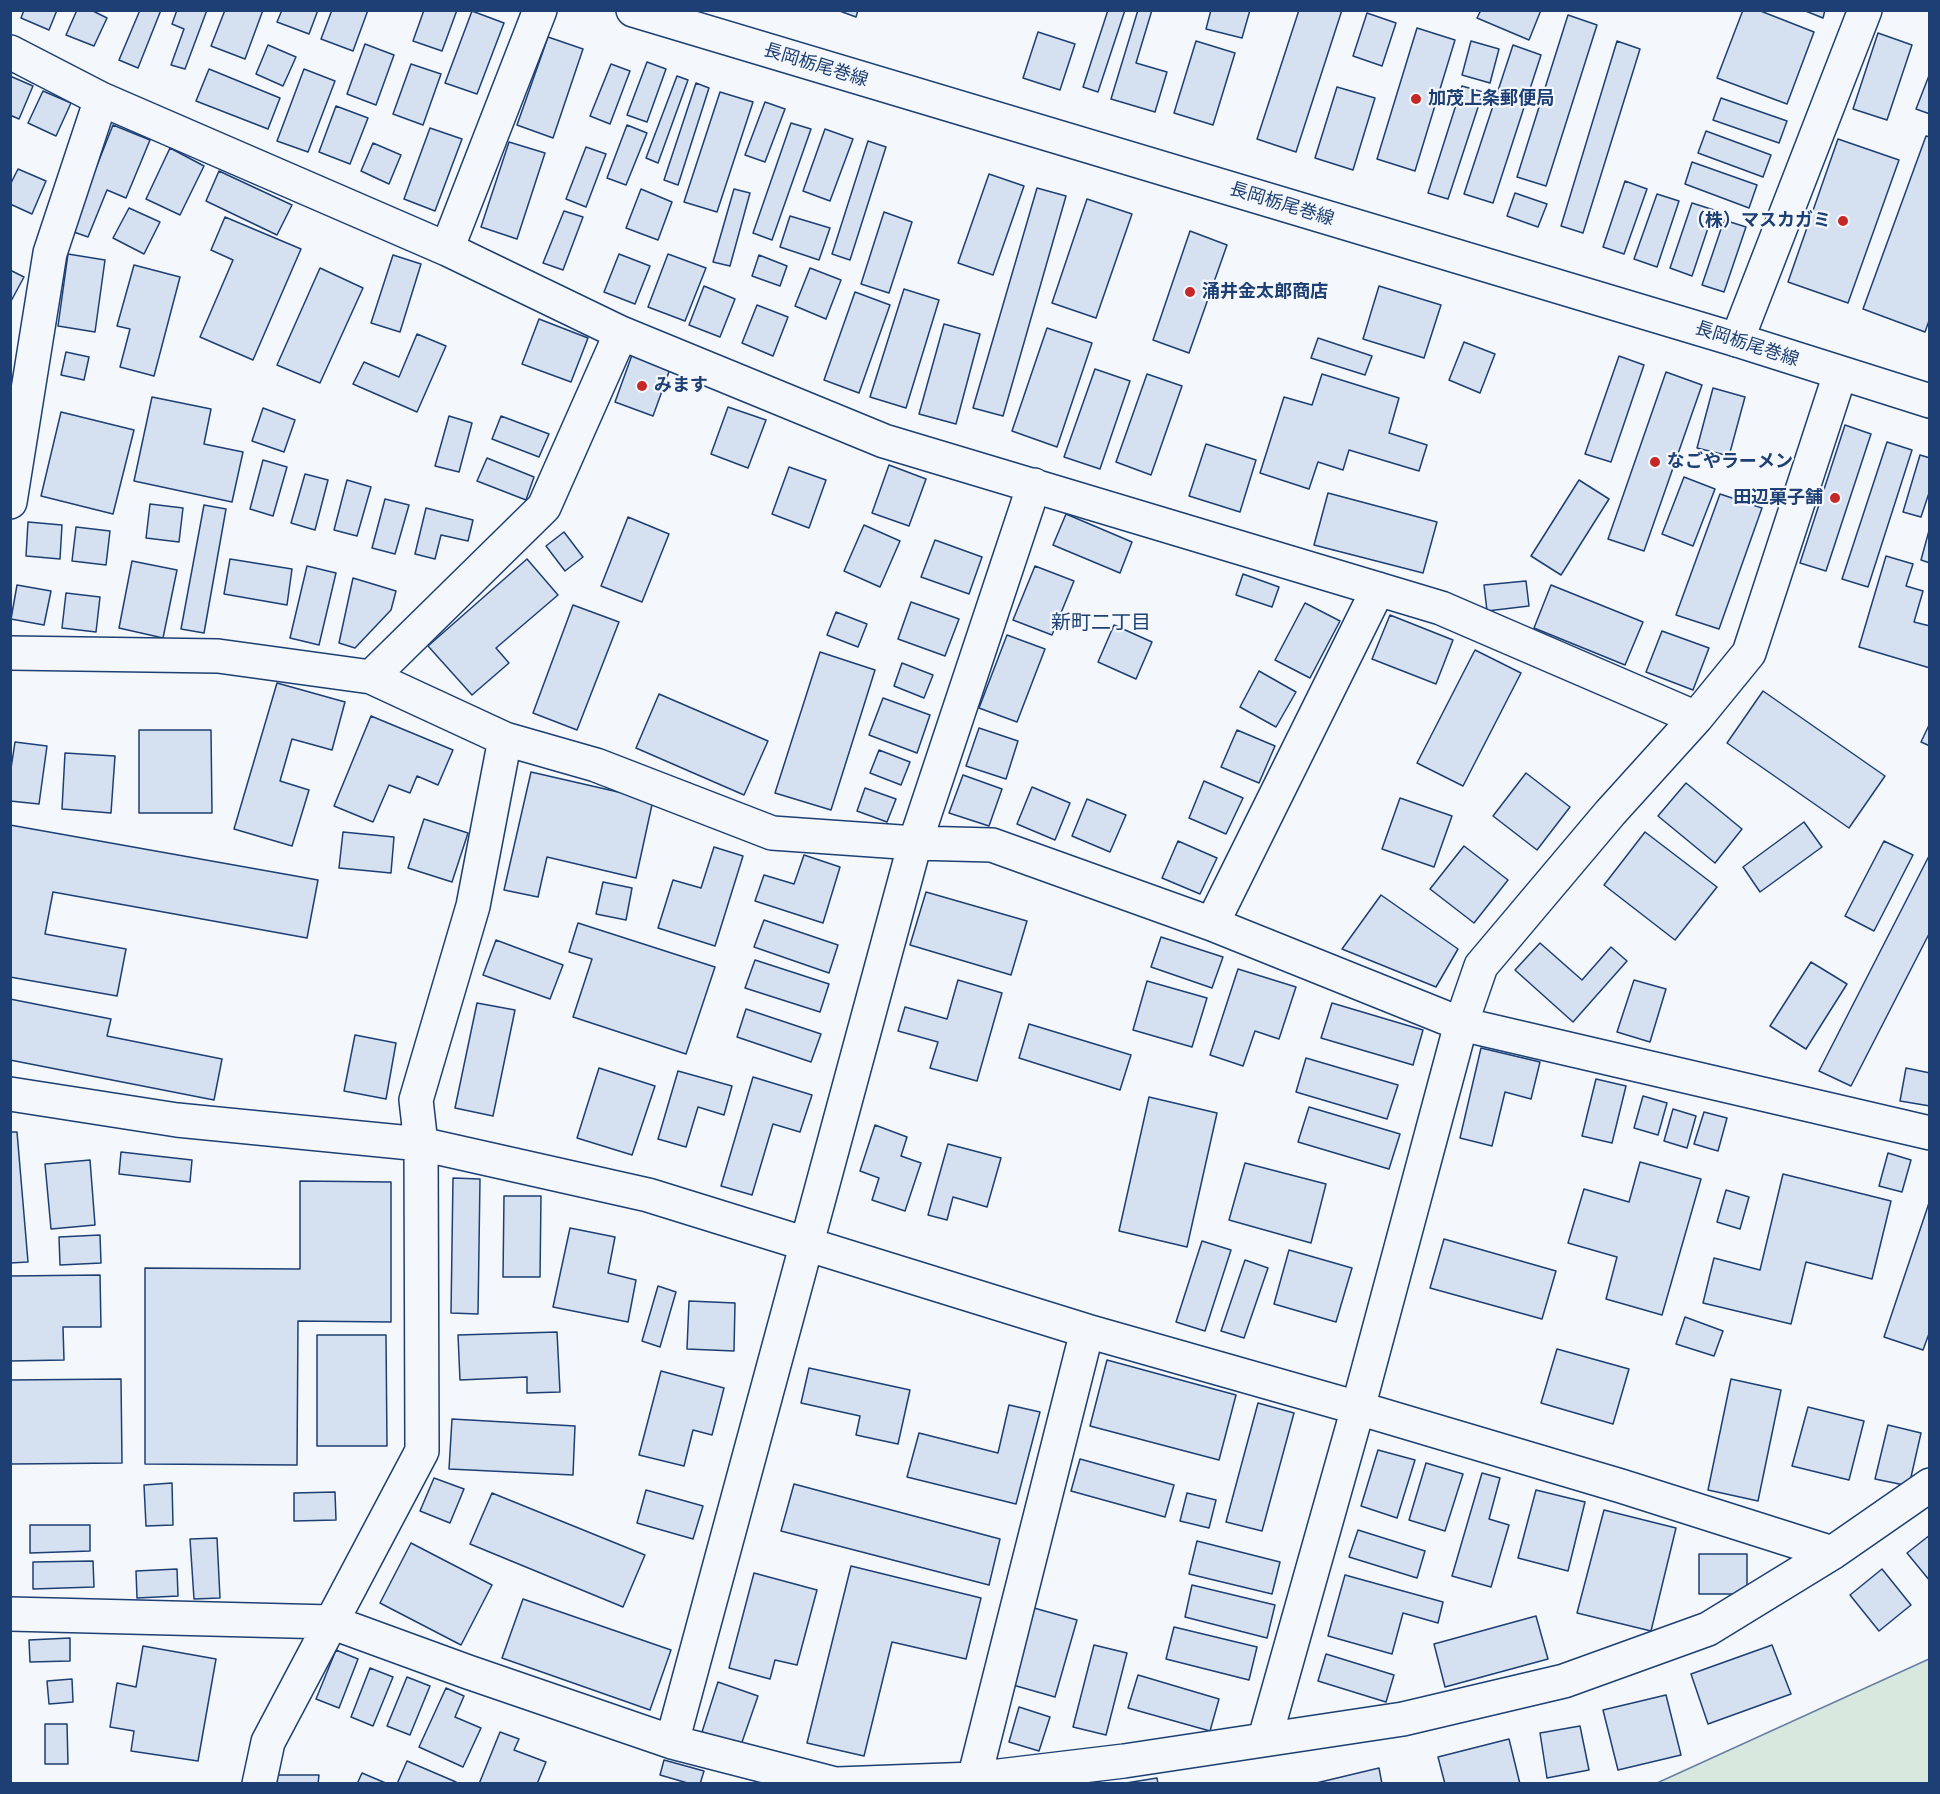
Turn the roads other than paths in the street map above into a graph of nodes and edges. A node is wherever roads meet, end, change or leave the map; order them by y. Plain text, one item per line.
1 (540, 10) edge
2 (633, 10) edge
3 (1865, 10) edge
4 (10, 52) edge
5 (101, 99) junction
6 (447, 249) junction
7 (621, 333) junction
8 (1737, 340) junction
9 (1840, 374) junction
10 (1929, 401) edge
11 (1034, 485) junction
12 (10, 502) edge
13 (1378, 589) junction
14 (10, 653) edge
15 (371, 677) junction
16 (1696, 718) junction
17 (505, 740) junction
18 (915, 843) junction
19 (1212, 924) junction
20 (1461, 1024) junction
21 (10, 1094) edge
22 (1929, 1133) edge
23 (421, 1144) junction
24 (807, 1245) junction
25 (1087, 1330) junction
26 (1358, 1408) junction
27 (1929, 1485) edge
28 (1832, 1553) junction
29 (10, 1614) edge
30 (331, 1622) junction
31 (1265, 1738) junction
32 (672, 1742) junction
33 (974, 1779) junction
34 (259, 1784) edge
35 (836, 1784) edge

1 - 6 street
2 - 8 street, 長岡栃尾巻線
3 - 8 street
4 - 5 street
5 - 6 street
5 - 12 street
6 - 7 street
7 - 11 street
7 - 15 street
8 - 9 street, 長岡栃尾巻線
9 - 10 street, 長岡栃尾巻線
9 - 16 street
11 - 13 street
11 - 18 street
13 - 16 street
13 - 19 street
14 - 15 street
15 - 17 street
16 - 20 street
17 - 18 street
17 - 23 street
18 - 19 street
18 - 24 street
19 - 20 street
20 - 22 street
20 - 26 street
21 - 23 street
23 - 24 street
23 - 30 street
24 - 25 street
24 - 32 street
25 - 26 street
25 - 33 street
26 - 28 street
26 - 31 street
27 - 28 street
28 - 31 street
29 - 30 street
30 - 32 street
30 - 34 street
31 - 33 street
32 - 35 street
33 - 35 street

